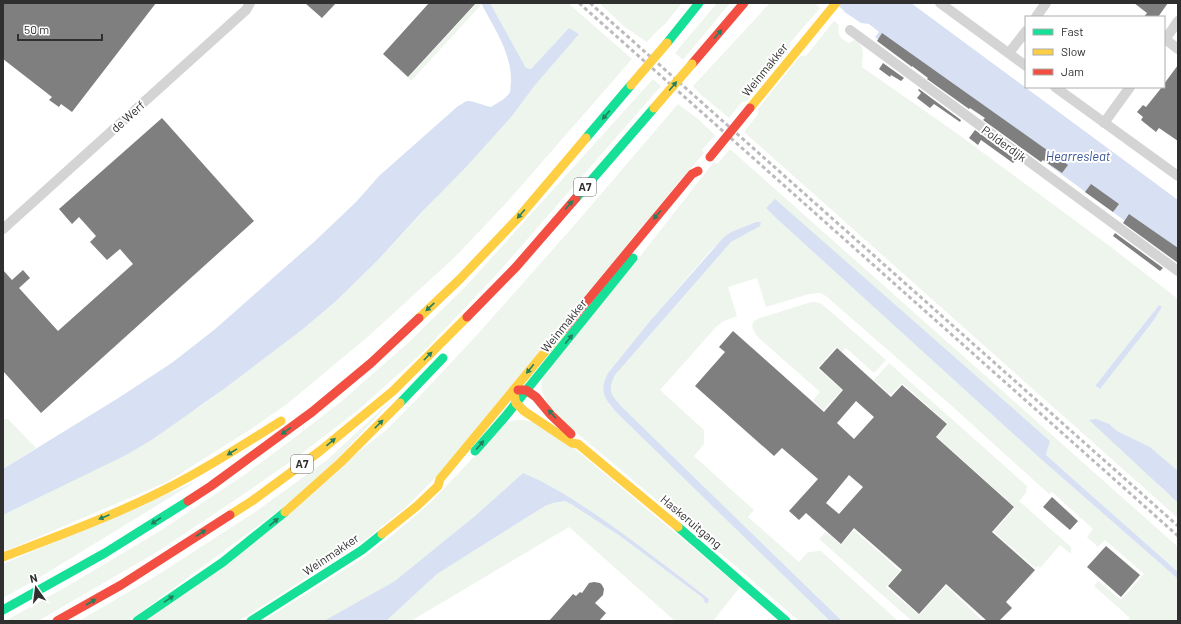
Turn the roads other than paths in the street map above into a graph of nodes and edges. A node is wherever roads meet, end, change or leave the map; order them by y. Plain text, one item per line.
1 (250, 3) edge
2 (699, 3) edge
3 (836, 3) edge
4 (940, 3) edge
5 (1046, 3) edge
6 (743, 4) edge
7 (1037, 16) edge
8 (1178, 21) edge
9 (850, 30) dead end
10 (1025, 32) edge
11 (1165, 39) edge
12 (1165, 41) edge
13 (1178, 49) edge
14 (1009, 53) junction
15 (1025, 65) edge
16 (1056, 88) edge
17 (1129, 88) edge
18 (1104, 123) junction
19 (698, 171) junction
20 (1178, 176) edge
21 (3, 229) edge
22 (516, 266) junction
23 (1178, 271) edge
24 (482, 316) dead end
25 (452, 349) dead end
26 (371, 363) junction
27 (513, 390) junction
28 (526, 390) junction
29 (311, 401) dead end
30 (516, 403) junction
31 (291, 414) dead end
32 (578, 444) junction
33 (438, 486) junction
34 (3, 557) edge
35 (3, 610) edge
36 (57, 621) edge
37 (137, 621) edge
38 (251, 621) edge
39 (786, 621) edge

1 - 21 street, de Werf
2 -> 26 main road, A7, bridge
3 - 19 main road, Weinmakker, bridge
4 - 14 street
5 - 7 street
22 -> 6 main road, A7, bridge
8 - 11 street
9 - 23 street, Polderdijk
10 - 14 street
12 - 13 street
14 - 15 street
16 - 18 street
17 - 18 street
18 - 20 street
19 -> 27 main road, Weinmakker
28 -> 19 main road, Weinmakker
22 - 24 main road, A7
36 -> 22 main road, A7
37 -> 25 main road, A7
26 - 29 main road, A7
26 -> 35 main road, A7
27 - 28 main road
27 - 30 main road
27 - 33 main road, Weinmakker
28 - 30 main road, Weinmakker
32 -> 28 main road, Haskeruitgang
30 - 32 main road, Haskeruitgang
33 -> 30 main road, Weinmakker
31 -> 34 main road
32 - 39 main road, Haskeruitgang
33 - 38 main road, Weinmakker

